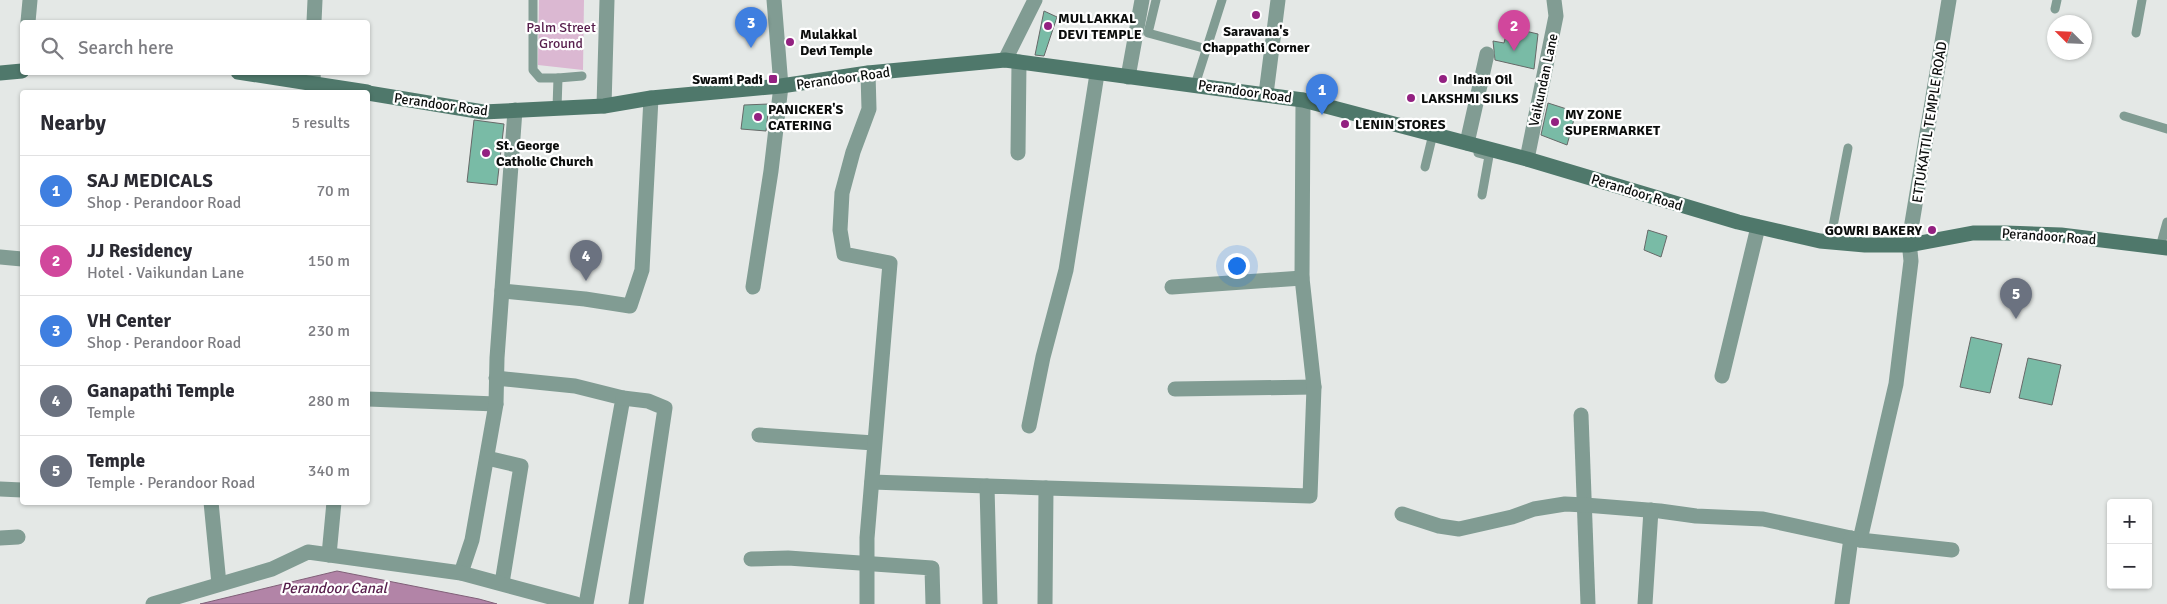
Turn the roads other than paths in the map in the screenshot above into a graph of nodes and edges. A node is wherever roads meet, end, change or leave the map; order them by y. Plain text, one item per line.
1 (30, 0) edge
2 (315, 0) edge
3 (532, 0) edge
4 (607, 0) edge
5 (774, 0) edge
6 (1035, 0) edge
7 (1142, 0) edge
8 (1156, 0) edge
9 (1222, 0) edge
10 (1278, 0) edge
11 (1554, 0) edge
12 (1949, 0) edge
13 (2142, 0) edge
14 (28, 20) edge
15 (314, 20) edge
16 (2136, 33) dead end
17 (1207, 49) junction
18 (1487, 54) dead end
19 (1012, 61) junction
20 (20, 71) edge
21 (0, 72) edge
22 (868, 73) junction
23 (1098, 74) junction
24 (259, 75) edge
25 (582, 76) dead end
26 (1128, 77) junction
27 (558, 78) junction
28 (314, 83) edge
29 (1196, 85) junction
30 (781, 86) junction
31 (351, 90) edge
32 (370, 93) edge
33 (1266, 94) junction
34 (651, 98) junction
35 (1303, 100) junction
36 (604, 106) junction
37 (557, 108) junction
38 (515, 110) junction
39 (2124, 116) dead end
40 (2167, 129) edge
41 (1433, 134) junction
42 (1467, 143) junction
43 (1848, 148) dead end
44 (1018, 153) dead end
45 (1526, 159) junction
46 (1425, 167) dead end
47 (1482, 195) dead end
48 (2167, 222) edge
49 (1758, 228) junction
50 (1830, 242) junction
51 (1909, 245) junction
52 (2164, 248) edge
53 (0, 257) edge
54 (20, 259) edge
55 (1302, 278) junction
56 (753, 287) dead end
57 (1172, 287) dead end
58 (502, 291) junction
59 (1722, 376) dead end
60 (496, 378) junction
61 (1314, 387) junction
62 (1175, 389) dead end
63 (624, 398) junction
64 (370, 399) edge
65 (496, 404) junction
66 (1581, 415) dead end
67 (1029, 426) dead end
68 (759, 435) dead end
69 (874, 443) junction
70 (487, 458) junction
71 (872, 482) junction
72 (987, 486) junction
73 (1046, 488) junction
74 (0, 489) edge
75 (20, 490) edge
76 (212, 505) edge
77 (334, 505) edge
78 (1585, 505) junction
79 (1651, 510) junction
80 (1402, 514) dead end
81 (18, 537) dead end
82 (0, 538) edge
83 (1856, 539) junction
84 (1952, 550) dead end
85 (329, 555) junction
86 (751, 559) dead end
87 (868, 563) junction
88 (461, 572) junction
89 (502, 583) junction
90 (219, 584) junction
91 (153, 604) edge
92 (576, 604) edge
93 (586, 604) edge
94 (636, 604) edge
95 (867, 604) edge
96 (933, 604) edge
97 (990, 604) edge
98 (1045, 604) edge
99 (1588, 604) edge
100 (1645, 604) edge
101 (1842, 604) edge

1 - 14 street
2 - 15 street
3 - 27 lane
4 - 36 street
5 - 30 street
6 - 19 street
7 - 26 street
8 - 17 lane
9 - 17 lane
10 - 33 street
11 - 45 street, Vaikundan Lane
12 - 51 street, ETTUKATTIL TEMPLE ROAD
13 - 16 lane
17 - 29 lane
18 - 42 street
19 - 22 main road, Perandoor Road
19 - 23 main road, Perandoor Road
19 - 44 street
20 - 21 main road
22 - 30 main road, Perandoor Road
22 - 69 street
23 - 26 main road, Perandoor Road
23 - 67 street
24 - 28 main road, Perandoor Road
25 - 27 lane
26 - 29 main road, Perandoor Road
27 - 37 lane
28 - 31 main road, Perandoor Road
29 - 33 main road, Perandoor Road
30 - 34 main road, Perandoor Road
30 - 56 street
32 - 38 main road, Perandoor Road
33 - 35 main road, Perandoor Road
34 - 36 main road, Perandoor Road
34 - 58 street
35 - 41 main road, Perandoor Road
35 - 55 street
36 - 37 main road, Perandoor Road
37 - 38 main road, Perandoor Road
38 - 58 street
39 - 40 lane
41 - 42 main road, Perandoor Road
41 - 46 lane
42 - 45 main road, Perandoor Road
42 - 47 lane
43 - 50 lane
45 - 49 main road, Perandoor Road
48 - 52 lane
49 - 50 main road, Perandoor Road
49 - 59 street
50 - 51 main road, Perandoor Road
51 - 52 main road, Perandoor Road
51 - 83 street, ETTUKATTIL TEMPLE ROAD
53 - 54 street
55 - 57 street
55 - 61 street
58 - 60 street
60 - 63 street
60 - 65 street
61 - 62 street
61 - 73 street
63 - 93 street
63 - 94 street
64 - 65 street
65 - 70 street
66 - 78 street
68 - 69 street
69 - 71 street
70 - 88 street
70 - 89 street
71 - 72 street
71 - 87 street
72 - 73 street
72 - 97 street
73 - 98 street
74 - 75 street
76 - 90 street
77 - 85 street
78 - 79 street
78 - 80 street
78 - 99 street
79 - 83 street
79 - 100 street
81 - 82 street
83 - 84 street
83 - 101 street, ETTUKATTIL TEMPLE ROAD
85 - 88 street
85 - 90 street
86 - 87 street
87 - 95 street
87 - 96 street
88 - 89 street
89 - 92 street
90 - 91 street

